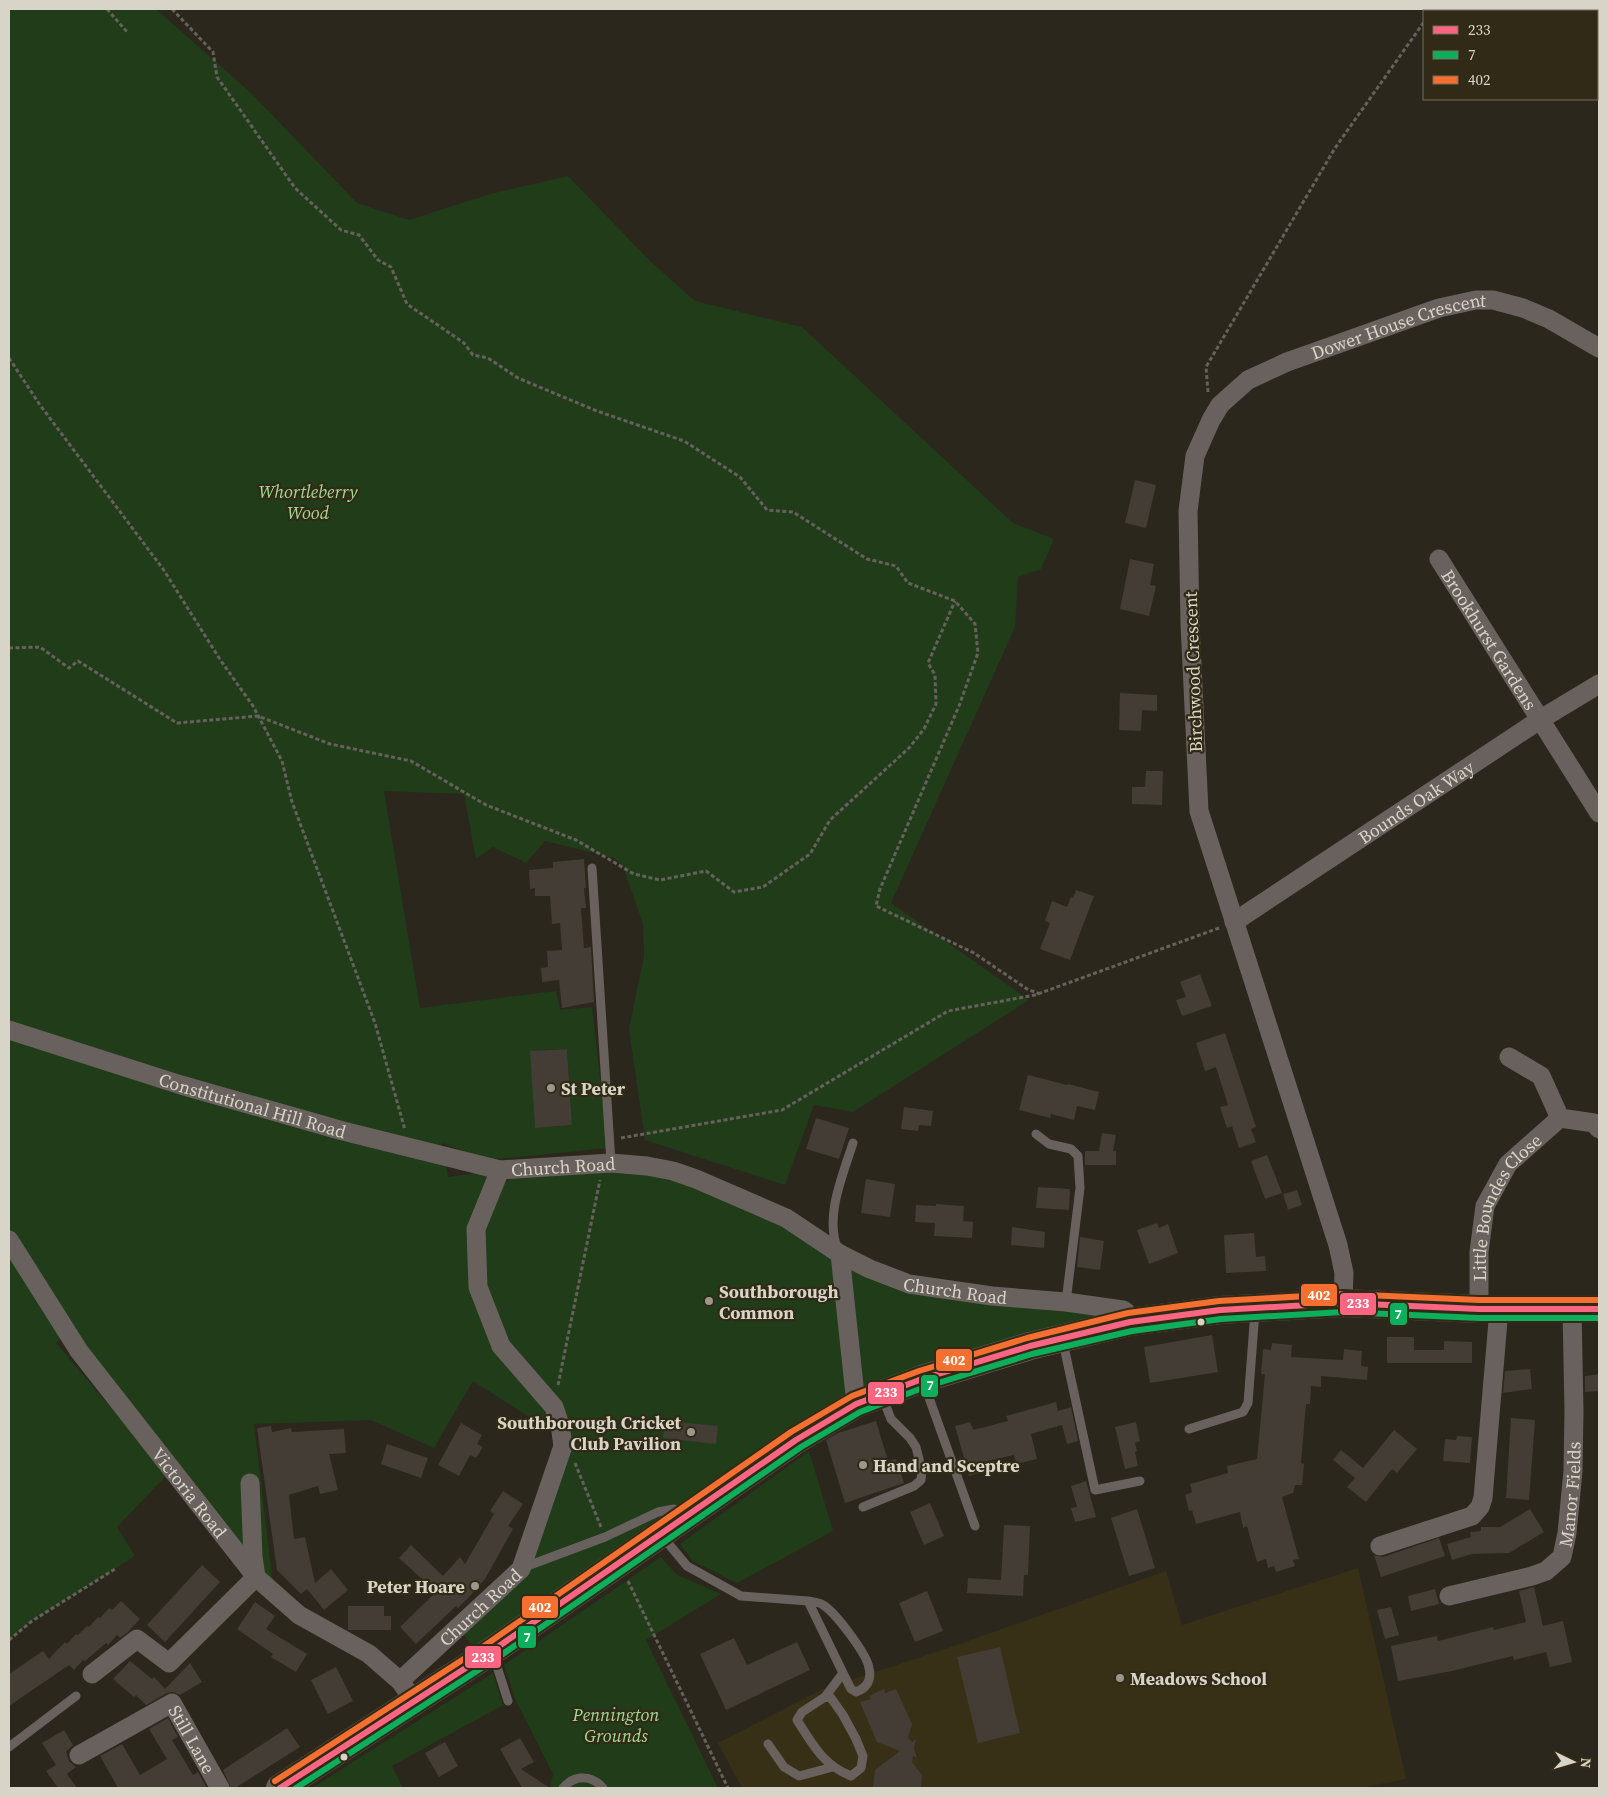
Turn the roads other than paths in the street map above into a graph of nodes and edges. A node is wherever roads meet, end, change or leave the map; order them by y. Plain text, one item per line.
1 (1599, 348) edge
2 (1211, 420) joint
3 (1439, 559) dead end
4 (1599, 684) edge
5 (1541, 720) junction
6 (1599, 813) edge
7 (592, 868) dead end
8 (1234, 922) junction
9 (9, 1030) edge
10 (1508, 1057) dead end
11 (1560, 1118) junction
12 (1599, 1129) edge
13 (1036, 1134) dead end
14 (852, 1143) dead end
15 (607, 1163) junction
16 (500, 1170) junction
17 (9, 1240) edge
18 (840, 1254) junction
19 (1066, 1302) junction
20 (1343, 1303) junction
21 (1255, 1308) junction
22 (1489, 1309) junction
23 (1572, 1309) junction
24 (1599, 1309) edge
25 (1130, 1322) junction
26 (1062, 1339) junction
27 (922, 1379) junction
28 (882, 1394) junction
29 (856, 1404) junction
30 (1189, 1429) dead end
31 (1140, 1481) dead end
32 (250, 1483) dead end
33 (863, 1507) dead end
34 (683, 1518) junction
35 (975, 1526) dead end
36 (661, 1535) junction
37 (1380, 1546) dead end
38 (521, 1569) junction
39 (256, 1577) junction
40 (1449, 1596) dead end
41 (808, 1602) junction
42 (492, 1651) junction
43 (843, 1673) junction
44 (92, 1674) dead end
45 (408, 1692) junction
46 (76, 1696) dead end
47 (825, 1697) junction
48 (508, 1701) dead end
49 (768, 1744) dead end
50 (9, 1747) edge
51 (79, 1755) dead end
52 (833, 1767) junction
53 (220, 1788) edge
54 (280, 1788) edge
55 (564, 1788) edge
56 (603, 1788) edge

1 - 2 street, Dower House Crescent
2 - 8 street, Birchwood Crescent
3 - 5 street, Brookhurst Gardens
4 - 5 street, Bounds Oak Way
5 - 6 street, Brookhurst Gardens
5 - 8 street, Bounds Oak Way
7 - 15 lane
8 - 20 street, Birchwood Crescent
9 - 16 street, Constitutional Hill Road
10 - 11 street, Little Boundes Close
11 - 12 street, Little Boundes Close
11 - 22 street, Little Boundes Close
13 - 19 lane
14 - 18 lane
15 - 16 street, Church Road
15 - 18 street, Church Road
16 - 38 street, Church Road
17 - 39 street, Victoria Road
18 - 19 street, Church Road
18 - 29 street
19 - 25 street, Church Road
20 - 21 highway
20 - 22 highway
21 - 25 highway
21 - 30 lane
22 - 23 highway
22 - 37 street, Little Boundes Close
23 - 24 highway
23 - 40 street, Manor Fields
25 - 26 highway
26 - 27 highway
26 - 31 lane
27 - 28 highway
27 - 35 lane
28 - 29 highway
28 - 33 lane
29 - 34 highway
32 - 39 street
34 - 36 highway
34 - 38 lane
36 - 41 lane
36 - 42 highway
38 - 45 street, Church Road
39 - 44 street
39 - 45 street, Victoria Road
41 - 43 lane
41 - 43 lane
42 - 45 highway
42 - 48 lane
43 - 47 lane
45 - 54 highway
46 - 50 lane
47 - 52 lane
47 - 52 lane
49 - 52 lane
51 - 53 street, Still Lane
55 - 56 lane

